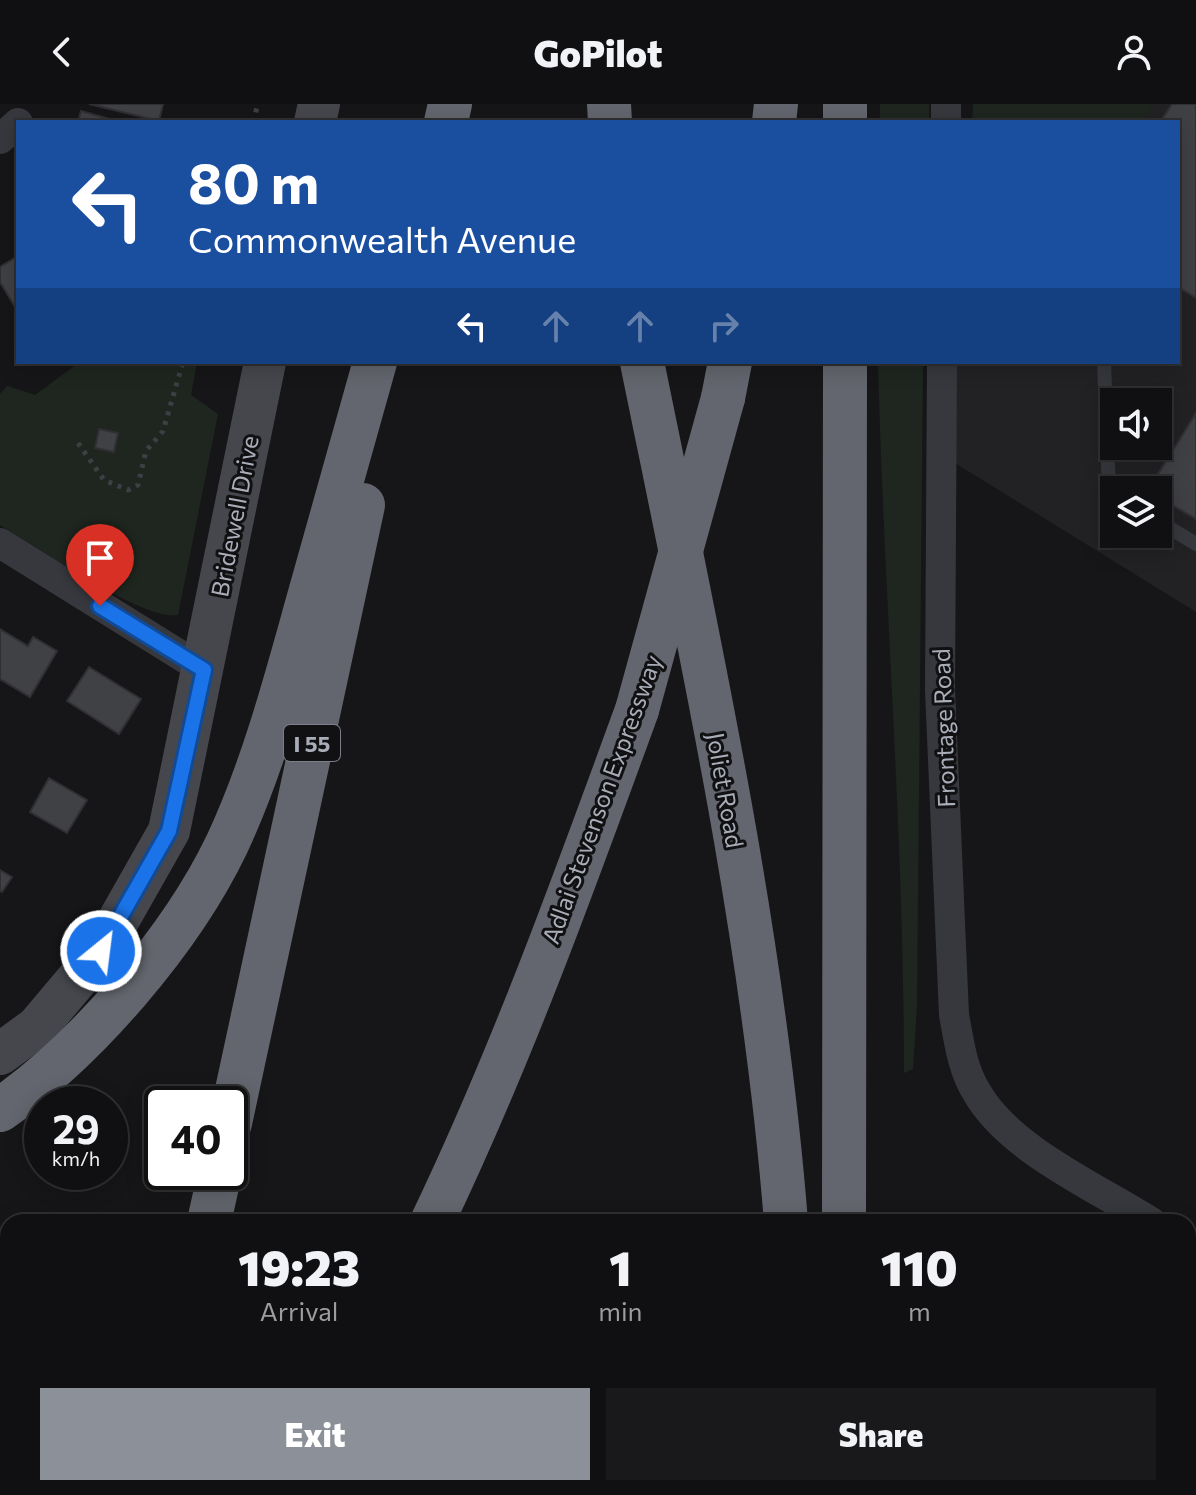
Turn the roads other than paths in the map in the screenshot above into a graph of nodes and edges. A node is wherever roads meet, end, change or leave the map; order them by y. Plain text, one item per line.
1 (16, 125) edge
2 (0, 139) edge
3 (265, 364) edge
4 (374, 364) edge
5 (394, 364) edge
6 (642, 364) edge
7 (845, 364) edge
8 (942, 364) edge
9 (1104, 364) edge
10 (726, 380) edge
11 (1108, 476) edge
12 (1172, 529) edge
13 (0, 543) edge
14 (1196, 544) edge
15 (204, 670) junction
16 (0, 1054) edge
17 (238, 1086) edge
18 (0, 1110) edge
19 (845, 1148) junction
20 (216, 1190) edge
21 (211, 1214) edge
22 (436, 1214) edge
23 (785, 1214) edge
24 (844, 1214) edge
25 (861, 1214) edge
26 (1138, 1214) edge

1 - 2 street
3 - 15 street, Bridewell Drive
4 - 18 highway
5 - 17 highway, I 55
6 - 23 highway, Joliet Road
7 - 19 highway
8 - 26 street, Frontage Road
9 - 11 lane
10 - 22 highway, Adlai Stevenson Expressway, bridge
12 - 14 lane
13 - 15 street
15 - 16 street, Bridewell Drive
19 - 24 highway
19 - 25 highway
20 - 21 highway

